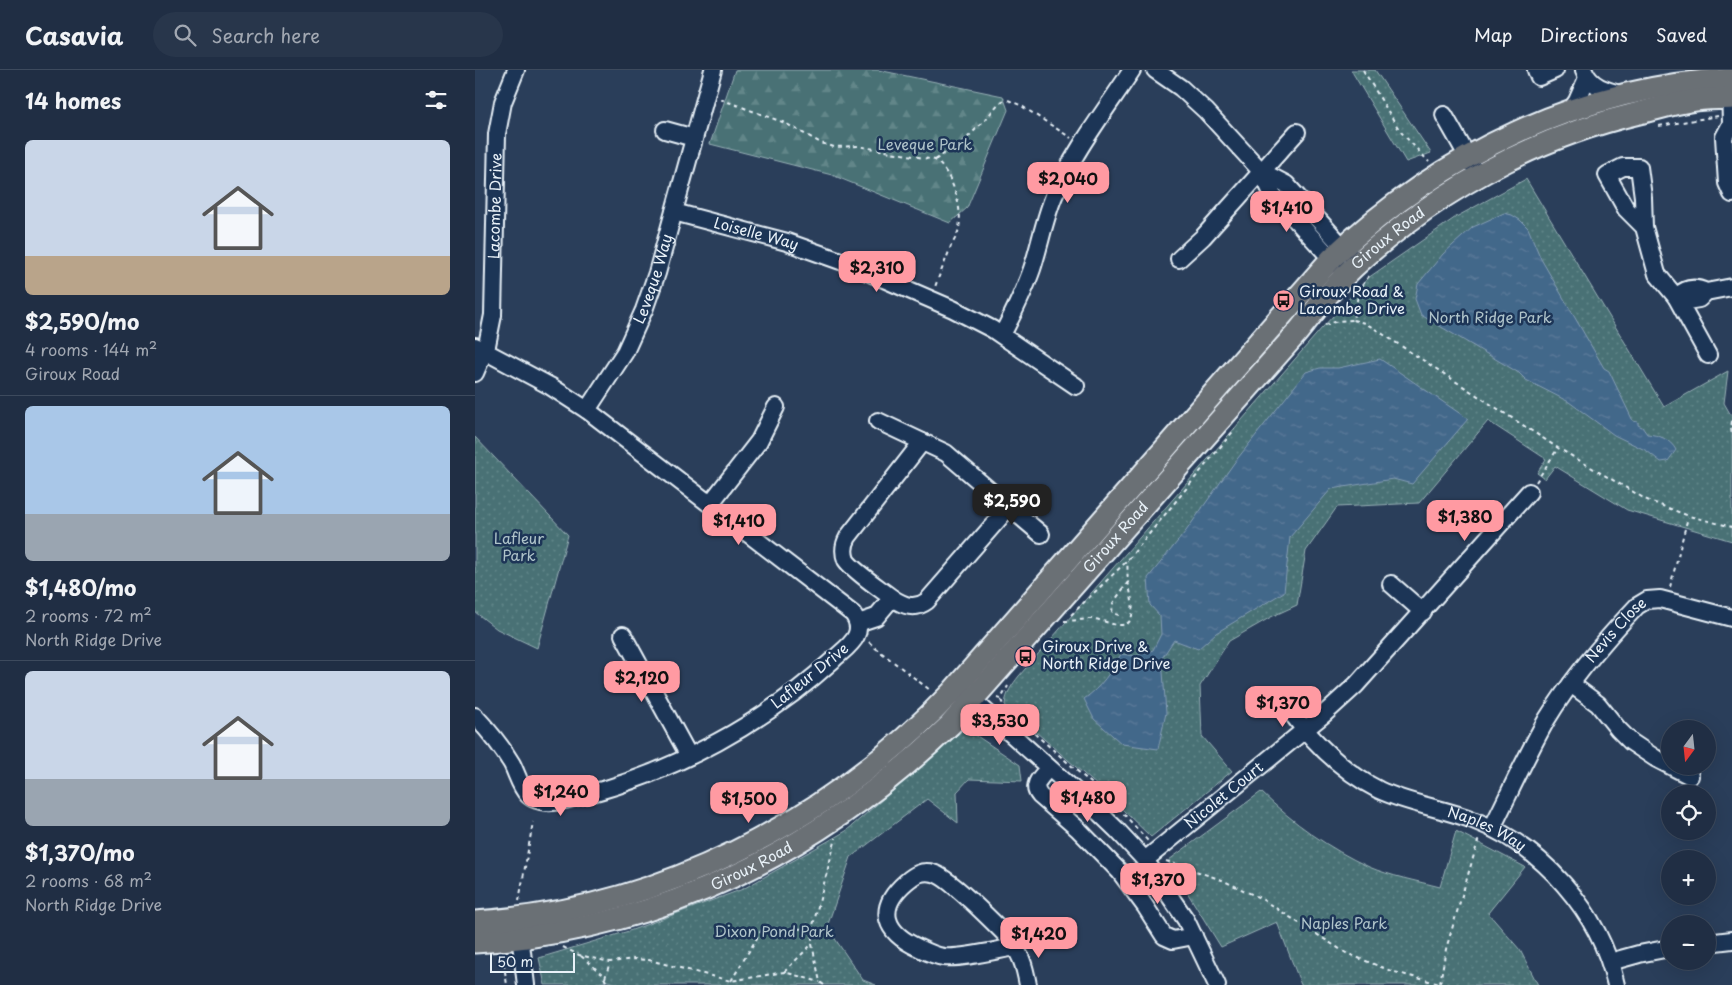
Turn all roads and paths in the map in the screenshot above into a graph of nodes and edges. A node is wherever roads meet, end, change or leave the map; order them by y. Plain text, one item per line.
1 (713, 70) edge
2 (1133, 70) edge
3 (1155, 70) edge
4 (1363, 70) edge
5 (1536, 70) edge
6 (1555, 70) edge
7 (512, 72) edge
8 (1586, 74) edge
9 (1731, 83) edge
10 (1624, 95) junction
11 (718, 99) dead end
12 (1570, 111) junction
13 (1444, 115) dead end
14 (1707, 117) dead end
15 (1732, 124) edge
16 (1655, 127) dead end
17 (665, 130) dead end
18 (1297, 132) dead end
19 (694, 138) junction
20 (1071, 138) dead end
21 (935, 160) junction
22 (1431, 164) dead end
23 (1473, 166) junction
24 (1261, 171) junction
25 (1732, 194) edge
26 (674, 212) junction
27 (1644, 227) dead end
28 (1338, 253) junction
29 (1179, 259) dead end
30 (1358, 271) junction
31 (935, 286) dead end
32 (1732, 287) edge
33 (1676, 297) junction
34 (1353, 320) junction
35 (1319, 327) dead end
36 (1002, 335) junction
37 (480, 349) edge
38 (1708, 355) dead end
39 (475, 373) edge
40 (1076, 386) dead end
41 (776, 406) dead end
42 (587, 410) junction
43 (877, 421) dead end
44 (1732, 421) edge
45 (1240, 423) dead end
46 (1732, 437) edge
47 (922, 442) junction
48 (1558, 448) junction
49 (1529, 492) joint
50 (710, 504) junction
51 (1009, 507) junction
52 (1688, 516) junction
53 (1732, 527) edge
54 (1041, 534) dead end
55 (1127, 561) junction
56 (1128, 582) junction
57 (1391, 584) dead end
58 (1670, 587) dead end
59 (893, 598) junction
60 (1423, 612) junction
61 (1119, 615) dead end
62 (1732, 618) edge
63 (857, 623) junction
64 (623, 635) dead end
65 (869, 642) dead end
66 (1010, 682) dead end
67 (1571, 684) junction
68 (934, 693) dead end
69 (965, 693) junction
70 (995, 698) dead end
71 (1001, 699) junction
72 (1287, 708) dead end
73 (475, 716) edge
74 (1304, 730) junction
75 (689, 756) junction
76 (1049, 768) junction
77 (1690, 776) dead end
78 (533, 822) dead end
79 (1486, 833) junction
80 (836, 836) dead end
81 (1149, 841) dead end
82 (1145, 860) junction
83 (1165, 861) dead end
84 (519, 920) junction
85 (475, 922) edge
86 (812, 930) junction
87 (1194, 936) junction
88 (1732, 940) edge
89 (475, 942) edge
90 (1716, 942) edge
91 (812, 944) junction
92 (559, 946) dead end
93 (1015, 947) junction
94 (1661, 950) edge
95 (502, 954) dead end
96 (579, 955) junction
97 (610, 962) junction
98 (1610, 962) junction
99 (784, 972) junction
100 (605, 978) junction
101 (731, 981) junction
102 (820, 982) junction
103 (1440, 984) edge
104 (507, 985) edge
105 (526, 985) edge
106 (608, 985) edge
107 (824, 985) edge
108 (1028, 985) edge
109 (1217, 985) edge
110 (1616, 985) edge

1 - 19 street, Leveque Way
2 - 36 street
3 - 24 street
4 - 22 path
5 - 6 street
7 - 37 street, Lacombe Drive
8 - 10 street
8 - 12 street
9 - 10 main road, Giroux Road
9 - 15 street
9 - 23 main road, Giroux Road
10 - 12 main road, Giroux Road
11 - 21 path
12 - 23 main road, Giroux Road
13 - 23 street
14 - 16 path
15 - 25 street
17 - 19 street
18 - 24 street
19 - 26 street, Leveque Way
20 - 21 path
21 - 31 path
23 - 28 main road, Giroux Road
23 - 30 main road, Giroux Road
24 - 28 street
24 - 29 street
26 - 36 street, Loiselle Way
26 - 42 street, Leveque Way
27 - 33 street
28 - 30 street
28 - 69 main road, Giroux Road
30 - 34 path
30 - 69 main road, Giroux Road
32 - 33 street
33 - 38 street
34 - 35 path
34 - 48 path
36 - 40 street, Loiselle Way
37 - 39 street, Lacombe Drive
37 - 42 street
41 - 50 street
42 - 50 street
43 - 47 street
44 - 46 path
45 - 55 path
47 - 51 street
47 - 59 street
48 - 49 path
48 - 52 path
49 - 60 street, Nicolet Court
50 - 63 street
51 - 54 street
51 - 59 street
52 - 53 path
52 - 58 path
55 - 56 path
55 - 56 path
56 - 61 path
57 - 60 street
59 - 63 street
60 - 74 street, Nicolet Court
62 - 67 street, Nevis Close
63 - 75 street, Lafleur Drive
64 - 75 street
65 - 68 path
66 - 71 path
67 - 77 street
67 - 79 street, Nevis Close
69 - 76 street
69 - 84 main road, Giroux Road
70 - 71 path
71 - 81 path
72 - 74 street
73 - 75 street, Lafleur Drive
74 - 79 street, Naples Way
74 - 82 street, Nicolet Court
76 - 82 street
76 - 87 street
78 - 84 path
79 - 98 street, Naples Way
79 - 103 path
80 - 86 path
82 - 87 street
83 - 103 path
84 - 85 main road, Giroux Road
84 - 89 main road, Giroux Road
84 - 105 street
86 - 91 path
86 - 101 path
87 - 109 street
88 - 90 street
91 - 99 path
91 - 102 path
92 - 96 path
93 - 93 street
93 - 108 street
94 - 98 street
95 - 104 path
96 - 97 path
96 - 100 path
97 - 100 path
97 - 101 path
98 - 110 street, Naples Way
99 - 101 path
99 - 102 path
100 - 106 path
102 - 107 path

